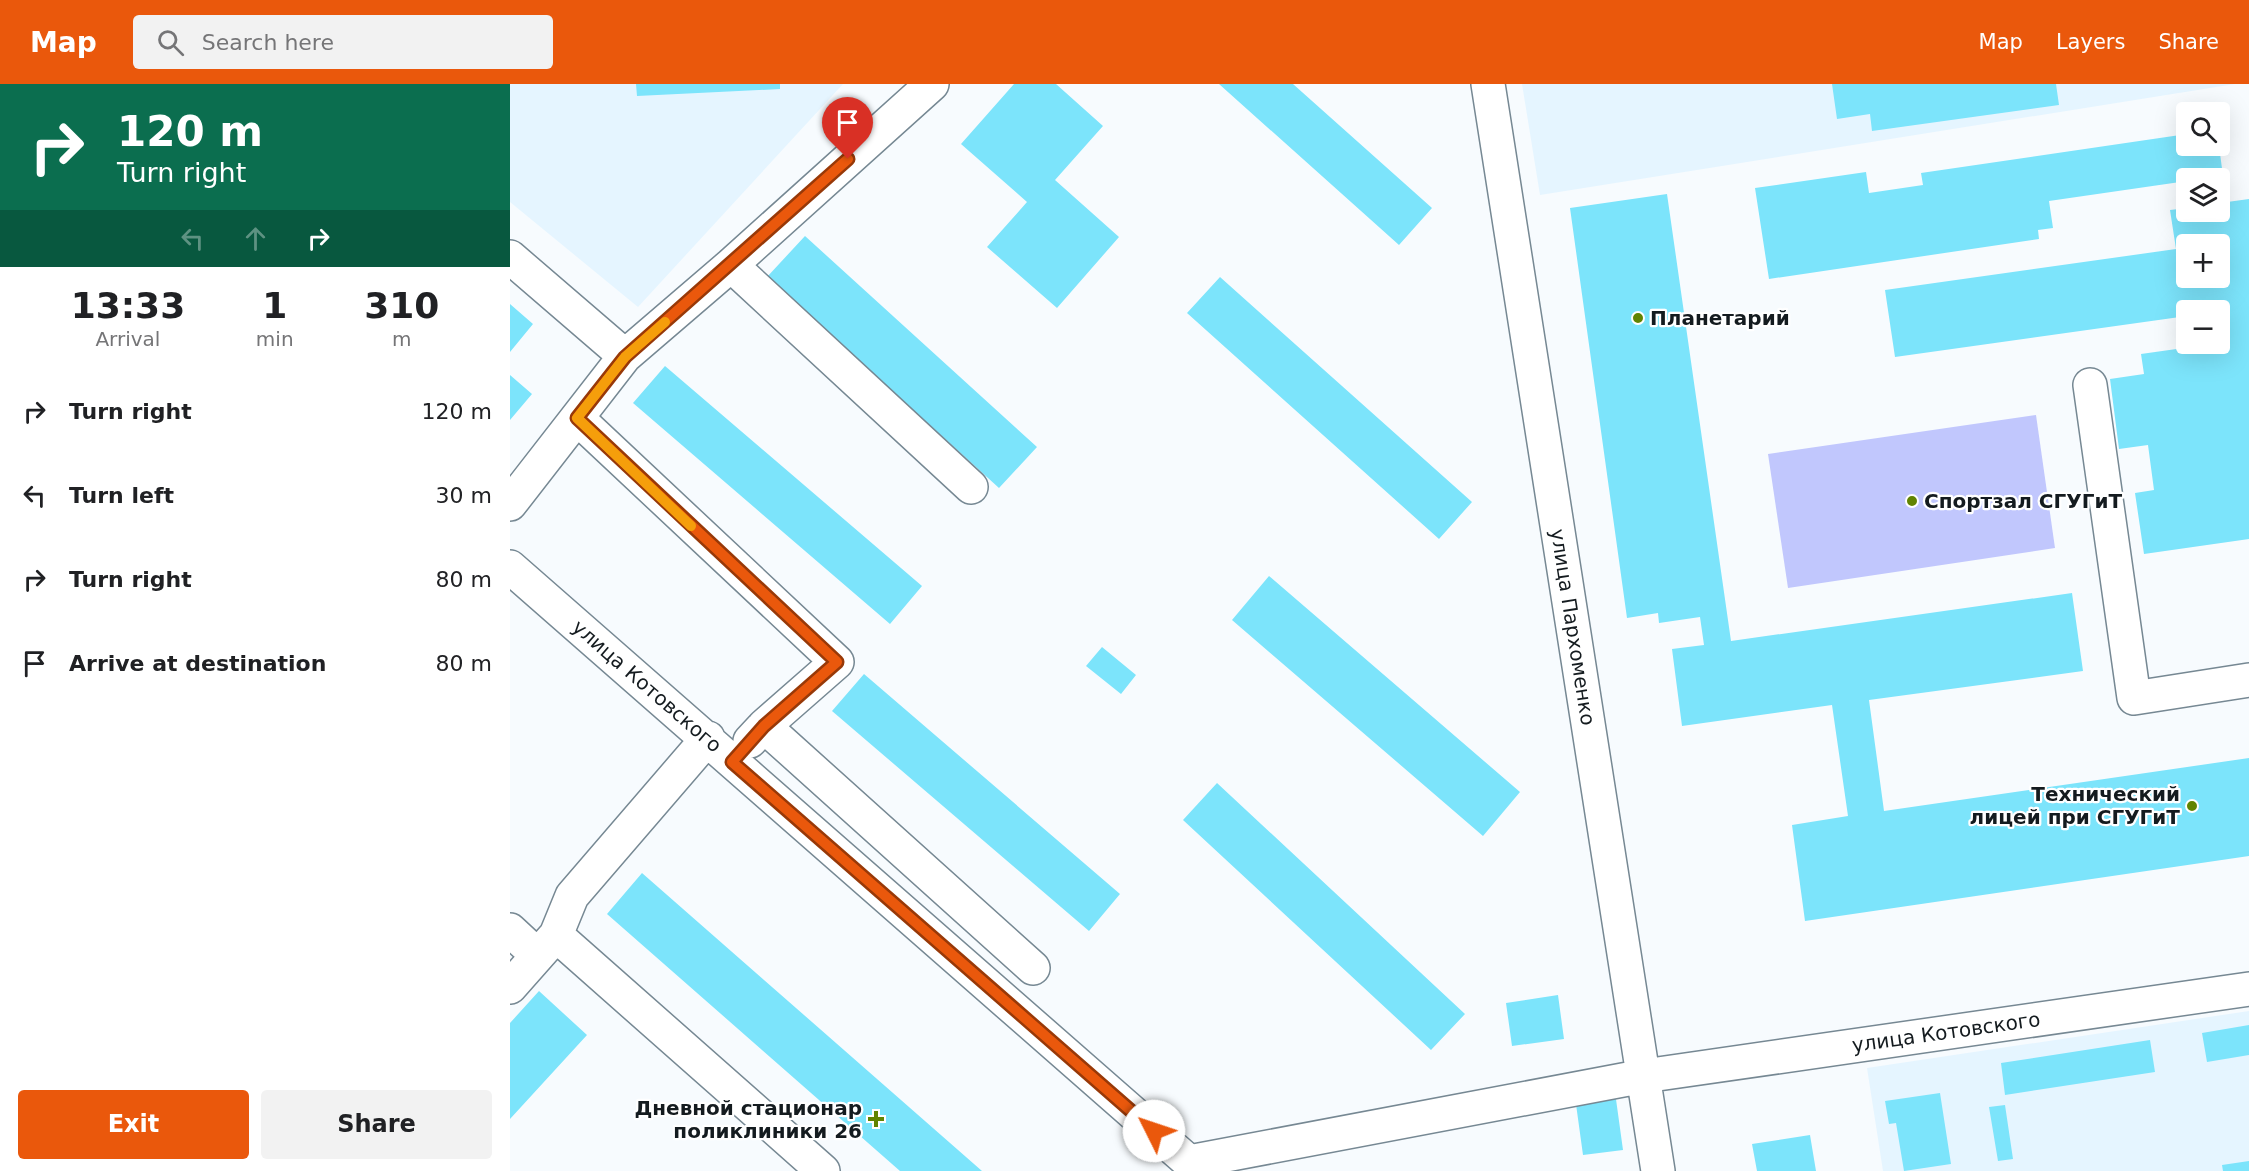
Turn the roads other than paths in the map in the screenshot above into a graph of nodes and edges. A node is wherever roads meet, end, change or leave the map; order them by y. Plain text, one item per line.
1 (932, 84) edge
2 (1488, 84) edge
3 (510, 257) edge
4 (731, 265) junction
5 (625, 357) junction
6 (2090, 385) dead end
7 (577, 418) junction
8 (971, 487) dead end
9 (510, 504) edge
10 (510, 567) edge
11 (2249, 680) edge
12 (764, 726) junction
13 (708, 738) junction
14 (732, 762) junction
15 (510, 930) edge
16 (546, 945) junction
17 (1033, 968) dead end
18 (510, 987) edge
19 (2249, 988) edge
20 (1644, 1076) junction
21 (1189, 1166) edge
22 (824, 1171) edge
23 (1658, 1171) edge

1 - 4 street
2 - 20 street, улица Пархоменко
3 - 5 street
4 - 5 street
4 - 8 street
5 - 7 street
6 - 11 street
7 - 9 street
7 - 12 street
10 - 13 street, улица Котовского
12 - 14 street
12 - 17 street
13 - 14 street, улица Котовского
13 - 16 street
14 - 21 street, улица Котовского
15 - 16 street
16 - 18 street
16 - 22 street
19 - 20 street, улица Котовского
20 - 21 street, улица Котовского
20 - 23 street, улица Пархоменко

